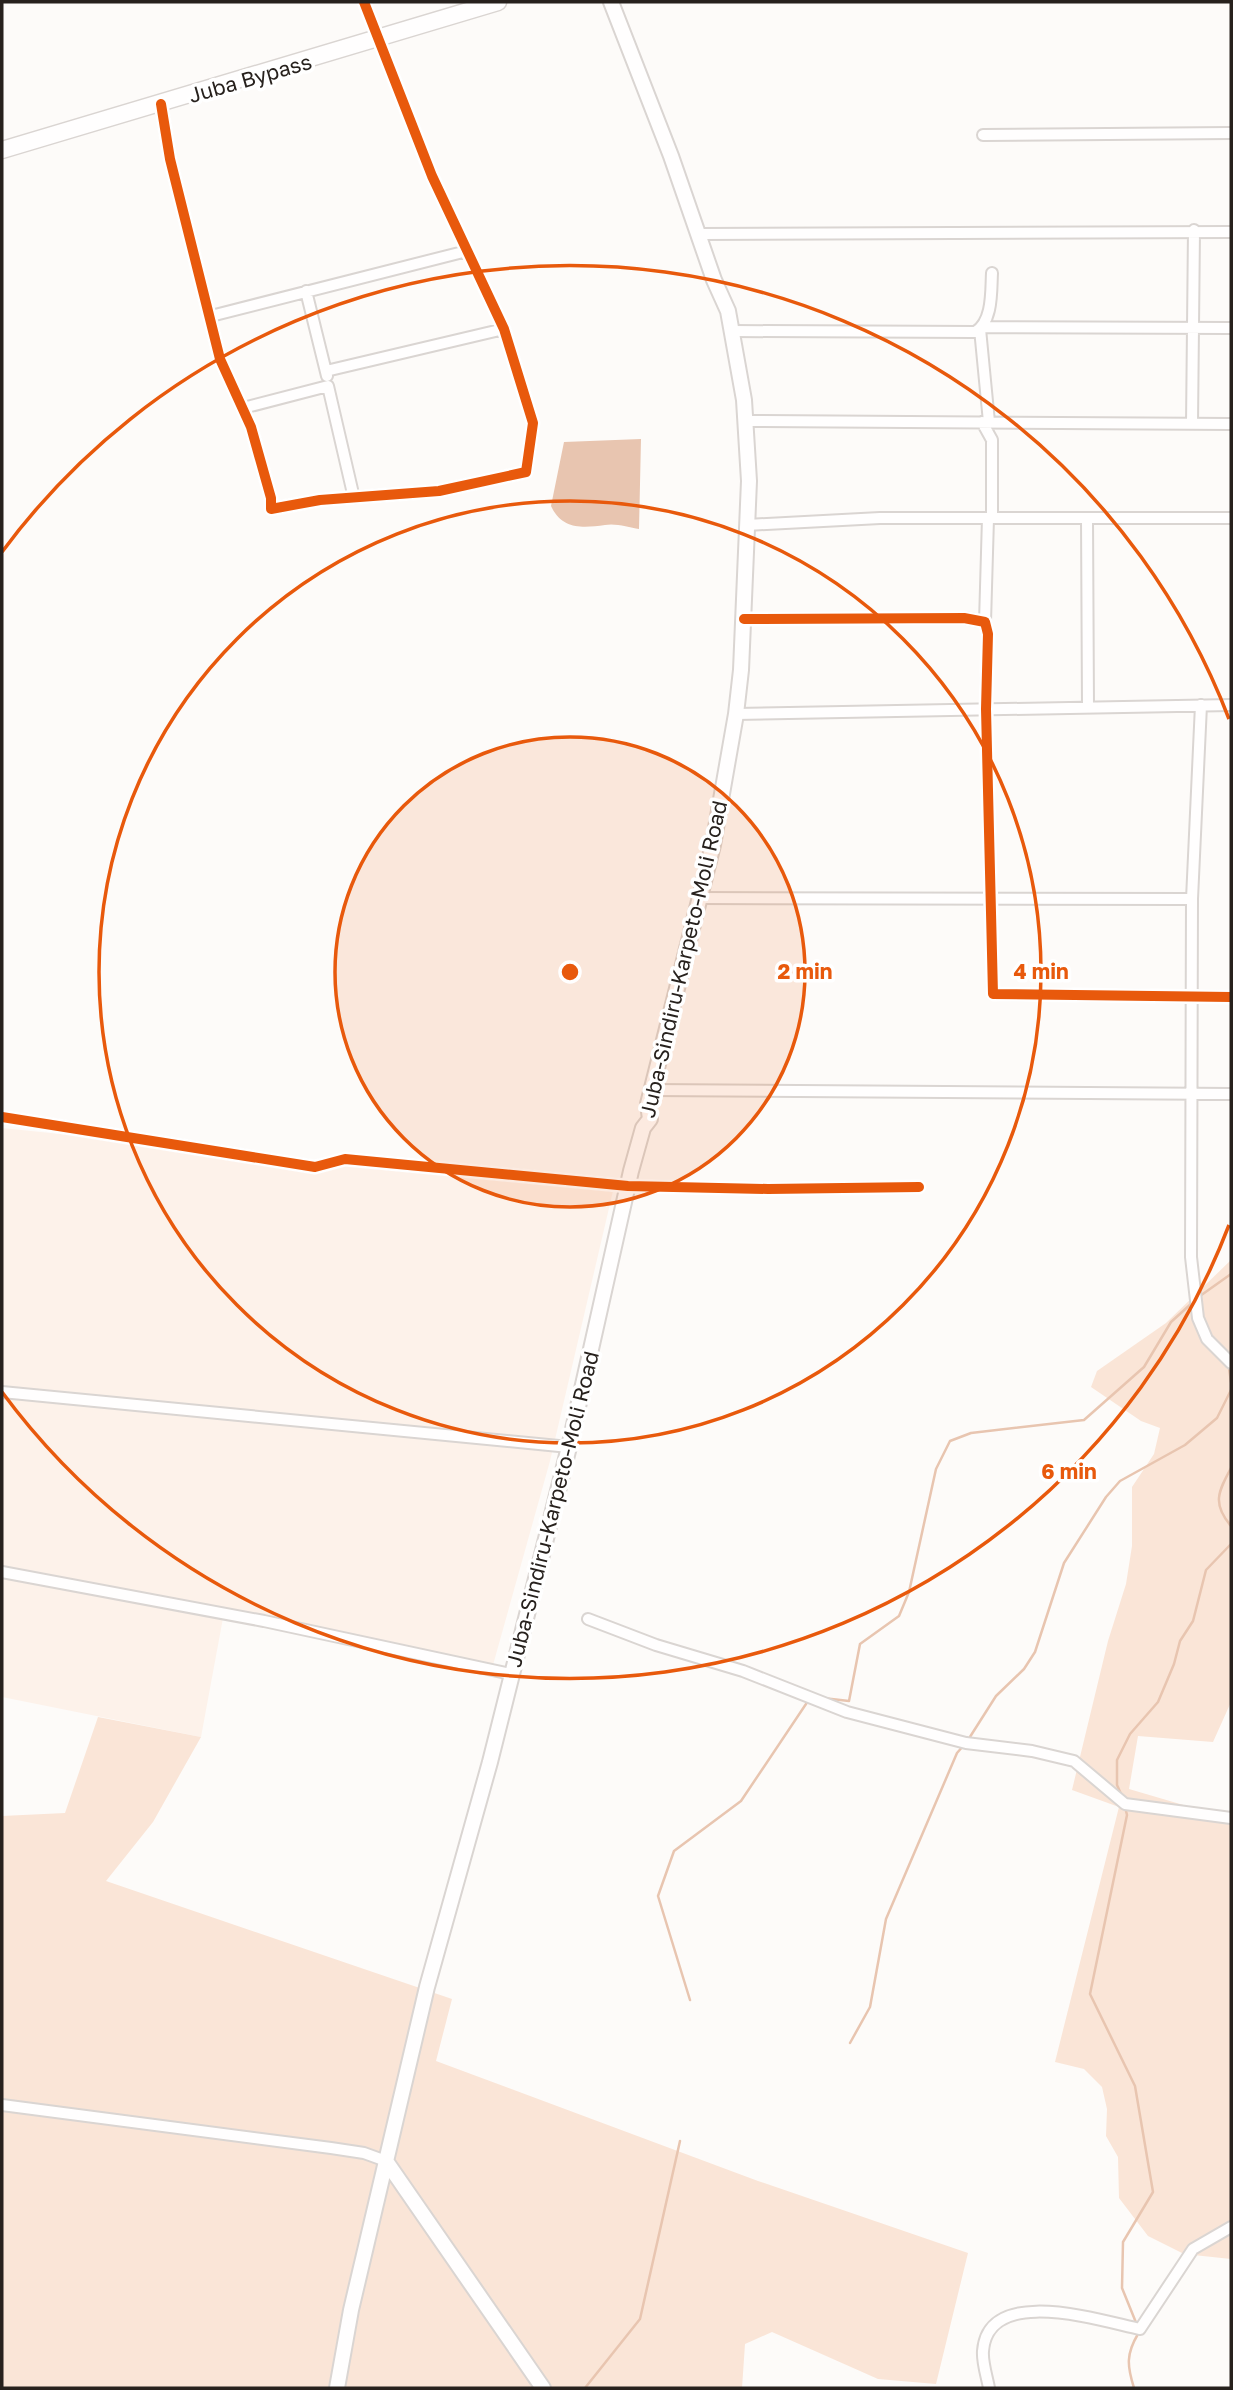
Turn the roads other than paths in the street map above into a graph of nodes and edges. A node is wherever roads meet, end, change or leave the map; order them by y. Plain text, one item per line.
1 (364, 2) edge
2 (498, 2) edge
3 (611, 2) edge
4 (466, 6) edge
5 (380, 39) junction
6 (161, 104) junction
7 (1231, 133) edge
8 (983, 135) dead end
9 (2, 150) edge
10 (1194, 230) junction
11 (1231, 232) edge
12 (700, 234) junction
13 (467, 251) junction
14 (992, 273) dead end
15 (306, 291) junction
16 (211, 316) junction
17 (1192, 327) junction
18 (981, 328) junction
19 (1231, 328) edge
20 (504, 329) junction
21 (733, 331) junction
22 (326, 371) junction
23 (328, 386) junction
24 (243, 408) junction
25 (746, 421) junction
26 (986, 422) junction
27 (1192, 424) junction
28 (1231, 424) edge
29 (354, 498) junction
30 (990, 518) junction
31 (1087, 518) junction
32 (1231, 518) edge
33 (747, 525) junction
34 (744, 619) junction
35 (985, 622) junction
36 (1201, 705) junction
37 (1231, 705) edge
38 (1088, 707) junction
39 (986, 709) junction
40 (736, 714) junction
41 (698, 898) junction
42 (1192, 899) junction
43 (992, 901) junction
44 (1191, 997) junction
45 (1231, 997) edge
46 (651, 1090) junction
47 (1189, 1094) junction
48 (1231, 1094) edge
49 (2, 1117) edge
50 (628, 1186) junction
51 (919, 1187) dead end
52 (1231, 1363) edge
53 (2, 1392) edge
54 (569, 1447) junction
55 (2, 1572) edge
56 (587, 1619) dead end
57 (512, 1674) junction
58 (1231, 1818) edge
59 (2, 2105) edge
60 (386, 2161) junction
61 (1231, 2227) edge
62 (337, 2388) edge
63 (543, 2388) edge
64 (989, 2388) edge

1 - 5 street
2 - 4 main road, Juba Bypass
3 - 12 main road, Juba-Sindiru-Karpeto-Moli Road
4 - 5 main road, Juba Bypass
5 - 6 main road, Juba Bypass
5 - 13 street
6 - 9 main road, Juba Bypass
6 - 16 street
7 - 8 street
10 - 11 street
10 - 12 street
10 - 17 street
12 - 21 main road, Juba-Sindiru-Karpeto-Moli Road
13 - 15 street
13 - 20 street
14 - 18 street
15 - 16 street
15 - 22 street
16 - 24 street
17 - 18 street
17 - 19 street
17 - 27 street
18 - 21 street
18 - 26 street
20 - 22 street
20 - 29 street
21 - 25 main road, Juba-Sindiru-Karpeto-Moli Road
22 - 23 street
23 - 24 street
23 - 29 street
24 - 29 street
25 - 26 street
25 - 33 main road, Juba-Sindiru-Karpeto-Moli Road
26 - 27 street
26 - 30 street
27 - 28 street
30 - 31 street
30 - 33 street
30 - 35 street
31 - 32 street
31 - 38 street
33 - 34 main road, Juba-Sindiru-Karpeto-Moli Road
34 - 35 street
34 - 40 main road, Juba-Sindiru-Karpeto-Moli Road
35 - 39 street
36 - 37 street
36 - 38 street
36 - 42 street
38 - 39 street
39 - 40 street
39 - 43 street
40 - 41 main road, Juba-Sindiru-Karpeto-Moli Road
41 - 43 street
41 - 46 main road, Juba-Sindiru-Karpeto-Moli Road
42 - 43 street
42 - 44 street
43 - 44 street
44 - 45 street
44 - 47 street
46 - 47 street
46 - 50 main road, Juba-Sindiru-Karpeto-Moli Road
47 - 48 street
47 - 52 street
49 - 50 street
50 - 51 street
50 - 54 main road, Juba-Sindiru-Karpeto-Moli Road
53 - 54 street
54 - 57 main road, Juba-Sindiru-Karpeto-Moli Road
55 - 57 street
56 - 58 street
57 - 60 main road, Juba-Sindiru-Karpeto-Moli Road
59 - 60 street
60 - 62 main road, Juba-Sindiru-Karpeto-Moli Road
60 - 63 main road
61 - 64 street

